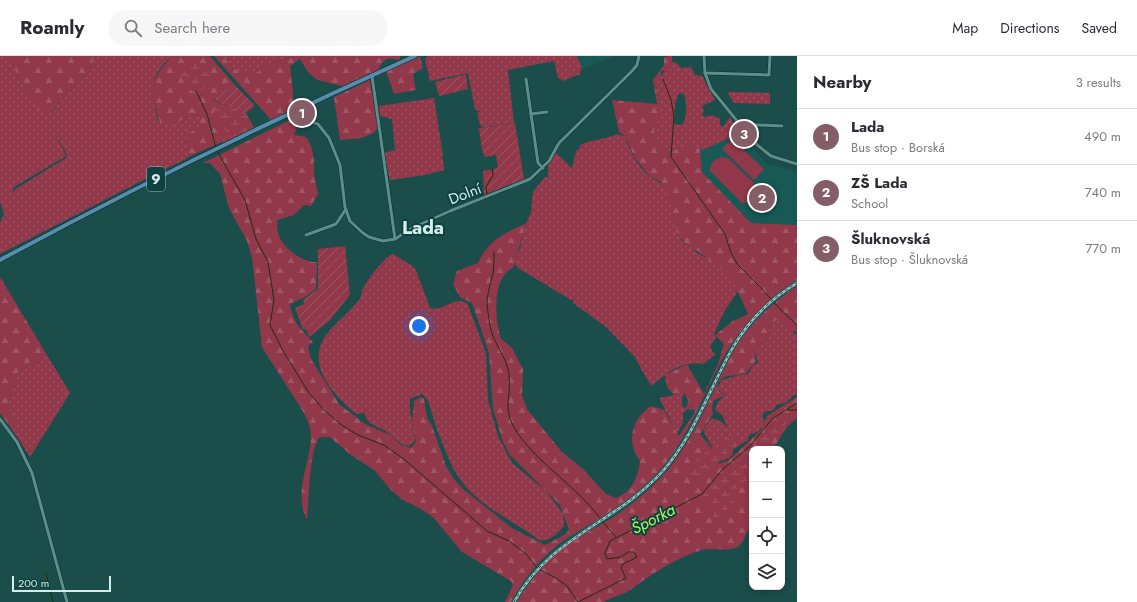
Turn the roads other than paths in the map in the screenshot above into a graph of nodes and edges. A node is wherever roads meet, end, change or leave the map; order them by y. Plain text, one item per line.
1 (415, 56) edge
2 (639, 56) edge
3 (704, 56) edge
4 (770, 56) edge
5 (705, 73) junction
6 (372, 76) junction
7 (526, 79) dead end
8 (295, 112) junction
9 (547, 112) dead end
10 (531, 114) junction
11 (740, 124) junction
12 (782, 126) dead end
13 (797, 164) edge
14 (543, 168) junction
15 (346, 209) junction
16 (306, 235) dead end
17 (395, 239) junction
18 (0, 260) edge
19 (0, 419) edge
20 (67, 602) edge

1 - 6 main road, 9
2 - 14 street, Dolní
3 - 5 street
4 - 5 street
5 - 11 street
6 - 8 main road, 9
6 - 17 street
7 - 10 street
8 - 15 street
8 - 18 main road, 9
9 - 10 street
10 - 14 street
11 - 12 street
11 - 13 street
14 - 17 street, Dolní
15 - 16 street
15 - 17 street
19 - 20 street

